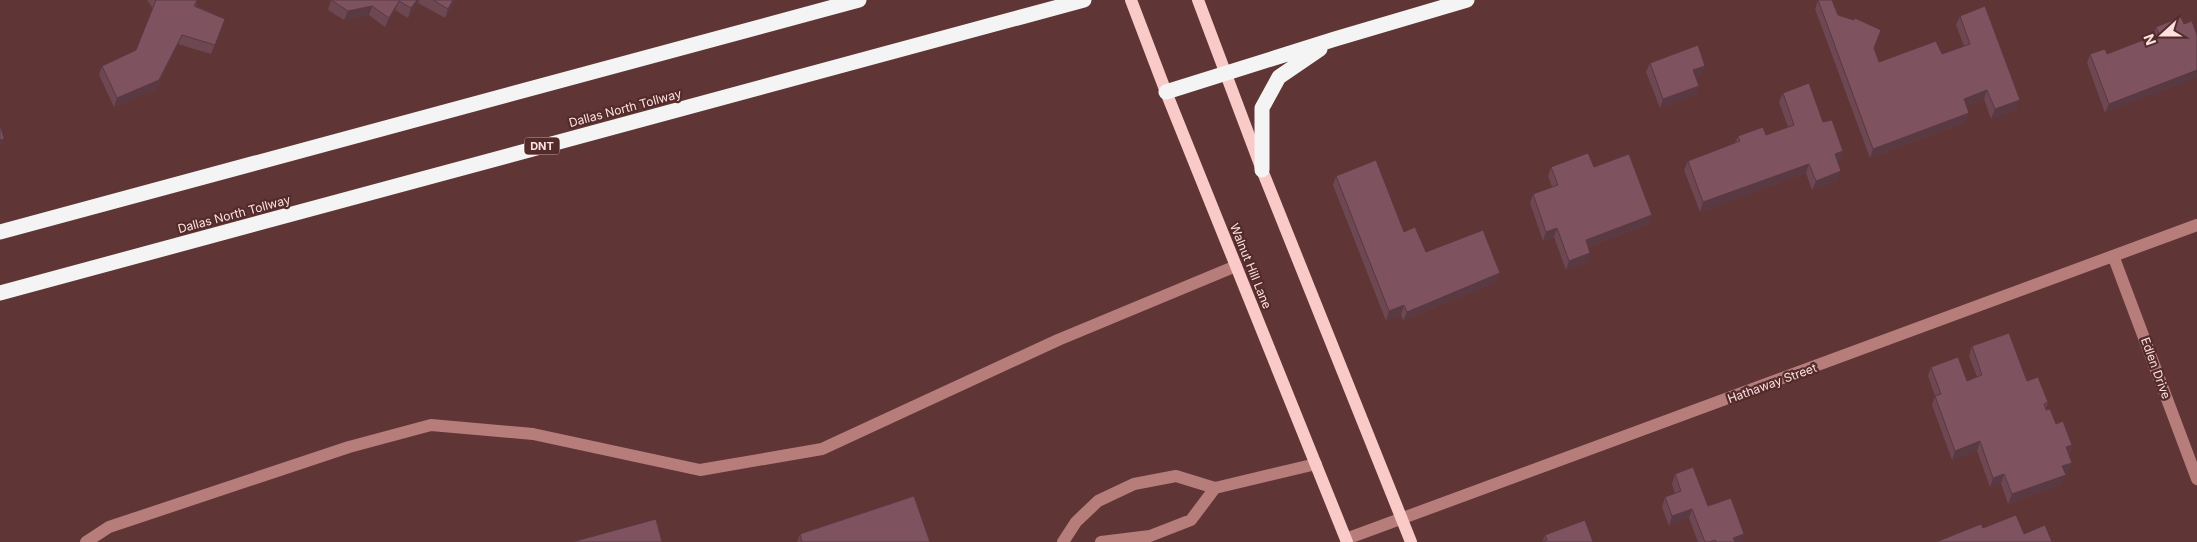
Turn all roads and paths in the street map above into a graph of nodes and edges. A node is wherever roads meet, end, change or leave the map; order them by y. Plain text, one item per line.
1 (859, 0) edge
2 (1084, 0) edge
3 (1132, 0) edge
4 (1198, 0) edge
5 (1467, 0) edge
6 (1335, 39) junction
7 (1225, 74) junction
8 (1166, 92) junction
9 (1262, 170) junction
10 (2197, 225) edge
11 (0, 232) edge
12 (2114, 258) junction
13 (1236, 266) junction
14 (0, 292) edge
15 (1316, 464) junction
16 (2197, 479) edge
17 (1215, 488) junction
18 (1402, 518) junction
19 (1346, 541) edge
20 (86, 542) edge
21 (1063, 542) edge
22 (1101, 542) edge
23 (1411, 542) edge

1 - 11 highway
2 - 14 highway, Dallas North Tollway / DNT
3 - 8 main road, Walnut Hill Lane
4 - 7 main road
5 - 6 highway
6 - 7 highway
6 - 9 highway
7 - 8 highway
7 - 9 main road
8 - 13 main road, Walnut Hill Lane
9 - 18 main road
10 - 12 street, Hathaway Street
12 - 16 street, Edlen Drive
12 - 18 street, Hathaway Street
13 - 15 main road, Walnut Hill Lane
13 - 20 street
15 - 17 street
15 - 19 main road, Walnut Hill Lane
17 - 21 street
17 - 22 street
18 - 19 street, Hathaway Street
18 - 23 main road

